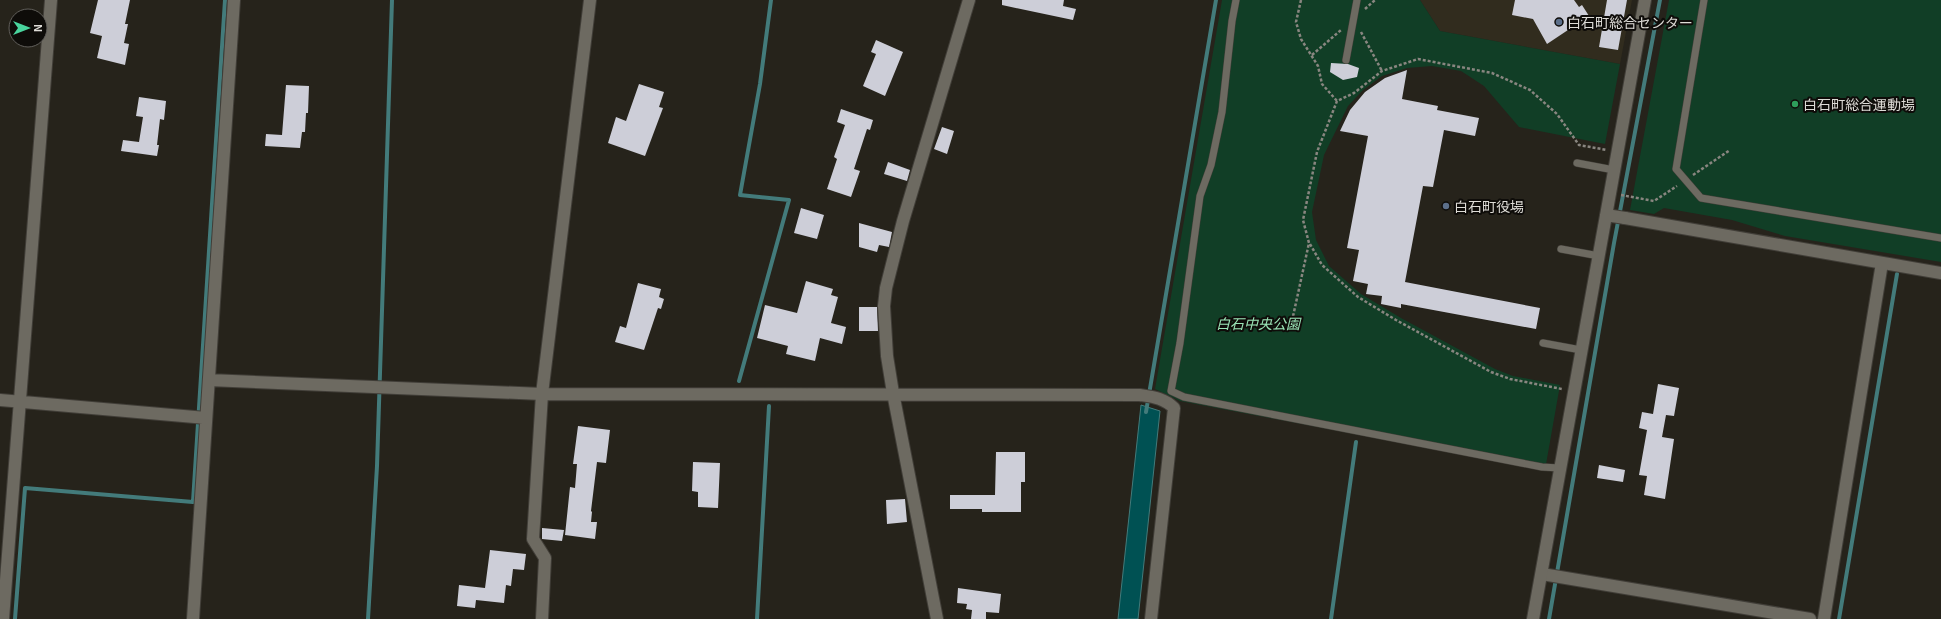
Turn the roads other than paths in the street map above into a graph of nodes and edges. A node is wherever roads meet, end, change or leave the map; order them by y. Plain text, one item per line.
1 (51, 0) edge
2 (234, 0) edge
3 (590, 0) edge
4 (969, 0) edge
5 (1236, 0) edge
6 (1357, 0) edge
7 (1645, 0) edge
8 (1704, 0) edge
9 (1346, 60) dead end
10 (1577, 163) dead end
11 (1614, 170) junction
12 (1615, 216) junction
13 (1941, 238) edge
14 (1561, 249) dead end
15 (1598, 256) junction
16 (1882, 263) junction
17 (1941, 273) edge
18 (1543, 343) dead end
19 (1581, 350) junction
20 (209, 380) junction
21 (542, 394) junction
22 (892, 394) junction
23 (0, 400) edge
24 (20, 402) junction
25 (200, 417) junction
26 (1559, 468) junction
27 (1553, 576) junction
28 (4, 619) edge
29 (193, 619) edge
30 (542, 619) edge
31 (936, 619) edge
32 (1151, 619) edge
33 (1533, 619) edge
34 (1810, 619) edge
35 (1824, 619) edge

1 - 24 street
2 - 20 street
3 - 21 street
4 - 22 street
5 - 26 lane
6 - 9 lane
7 - 11 street
8 - 13 lane
10 - 11 lane
11 - 12 street
12 - 15 street
12 - 16 street
14 - 15 lane
15 - 19 street
16 - 17 street
16 - 35 street
18 - 19 lane
19 - 26 street
20 - 21 street
20 - 25 street
21 - 22 street
21 - 30 street
22 - 31 street
22 - 32 street
23 - 24 street
24 - 25 street
24 - 28 street
25 - 29 street
26 - 27 street
27 - 33 street
27 - 34 street

